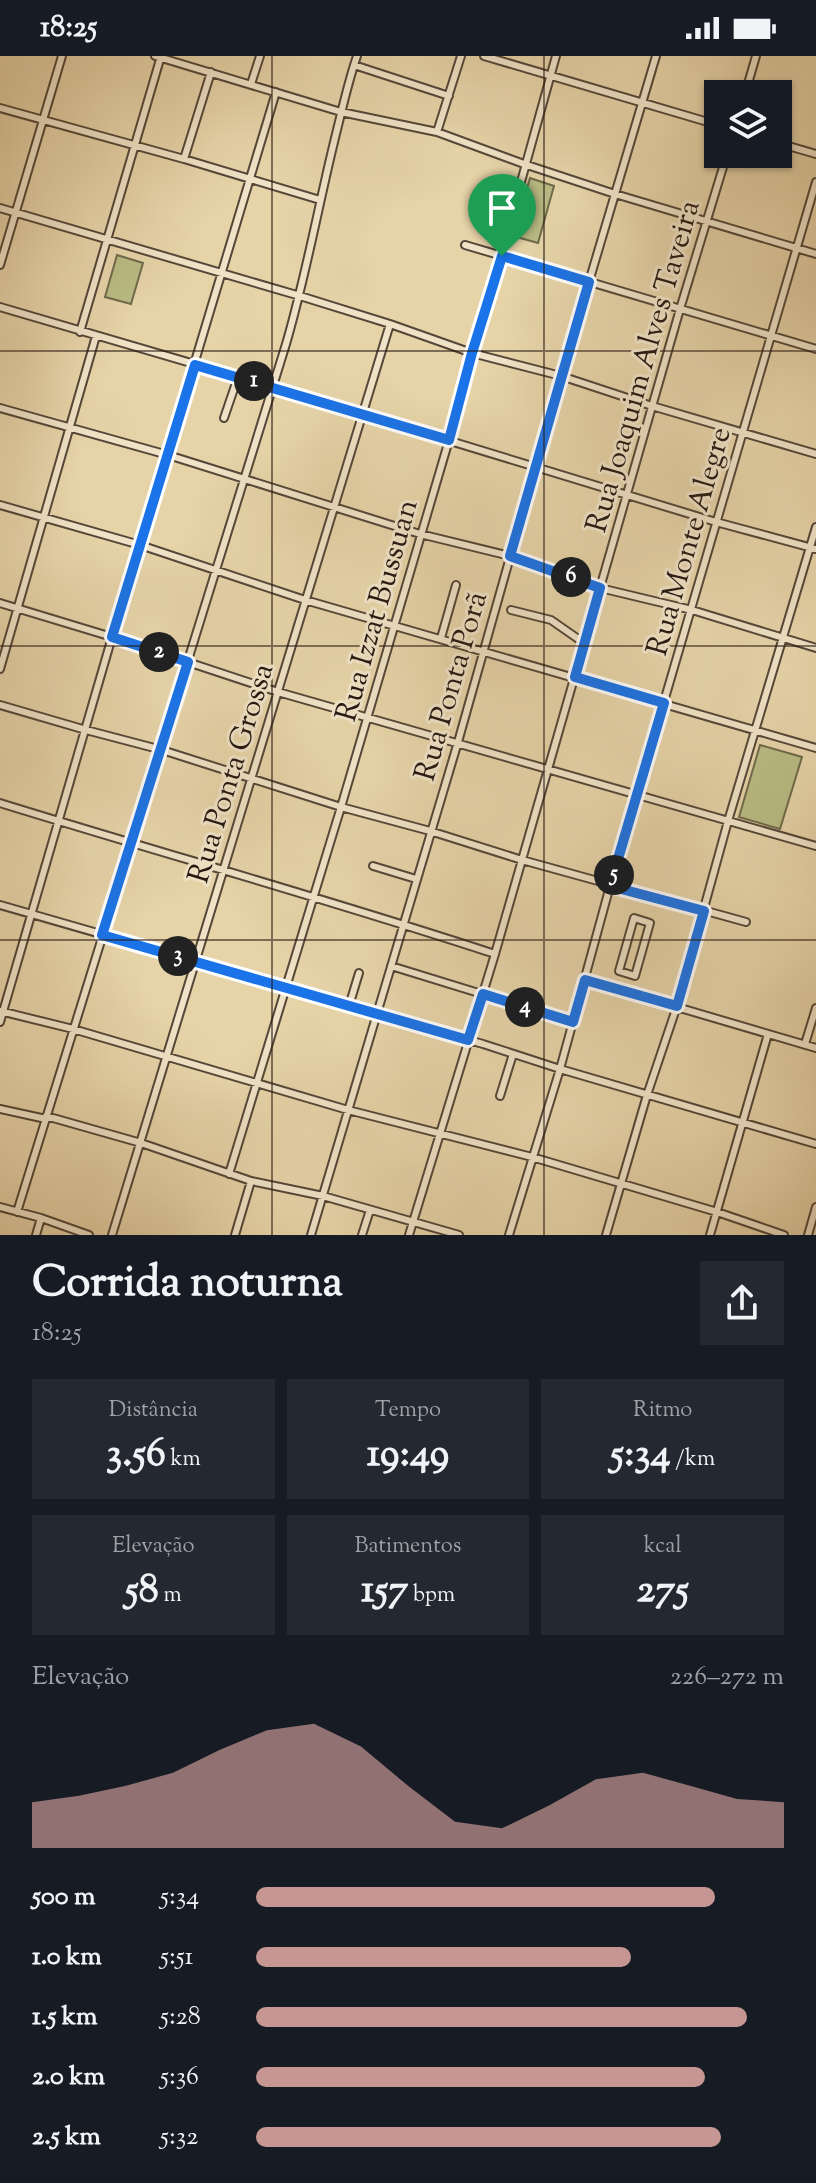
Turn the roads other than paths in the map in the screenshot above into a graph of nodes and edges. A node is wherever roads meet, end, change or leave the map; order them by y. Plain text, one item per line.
1 (62, 56) edge
2 (260, 56) edge
3 (357, 56) edge
4 (461, 56) edge
5 (484, 56) edge
6 (556, 56) edge
7 (656, 56) edge
8 (756, 56) edge
9 (159, 57) edge
10 (354, 65) junction
11 (211, 72) junction
12 (550, 74) junction
13 (749, 80) edge
14 (251, 84) junction
15 (276, 92) junction
16 (449, 96) junction
17 (642, 102) junction
18 (0, 108) edge
19 (341, 112) junction
20 (43, 120) junction
21 (704, 121) edge
22 (437, 132) junction
23 (135, 145) junction
24 (792, 147) edge
25 (816, 154) edge
26 (184, 159) junction
27 (524, 164) junction
28 (723, 168) edge
29 (249, 178) junction
30 (816, 182) edge
31 (615, 194) junction
32 (320, 200) junction
33 (0, 208) edge
34 (16, 213) junction
35 (707, 222) junction
36 (107, 240) junction
37 (465, 245) dead end
38 (796, 248) junction
39 (816, 254) edge
40 (502, 256) junction
41 (0, 265) edge
42 (220, 274) junction
43 (589, 282) junction
44 (300, 296) junction
45 (0, 307) edge
46 (680, 309) junction
47 (390, 324) junction
48 (80, 332) junction
49 (770, 335) junction
50 (96, 336) junction
51 (816, 349) edge
52 (472, 353) junction
53 (195, 365) junction
54 (561, 376) junction
55 (238, 377) junction
56 (273, 387) junction
57 (652, 406) junction
58 (0, 408) edge
59 (362, 415) junction
60 (224, 418) dead end
61 (70, 426) junction
62 (742, 432) junction
63 (449, 440) junction
64 (816, 454) edge
65 (168, 455) junction
66 (536, 466) junction
67 (245, 480) junction
68 (627, 495) junction
69 (0, 505) edge
70 (335, 508) junction
71 (44, 518) junction
72 (716, 522) junction
73 (816, 527) edge
74 (420, 534) junction
75 (140, 545) junction
76 (813, 548) edge
77 (510, 556) junction
78 (216, 570) junction
79 (456, 585) dead end
80 (600, 588) junction
81 (305, 600) junction
82 (0, 603) edge
83 (18, 608) junction
84 (511, 610) dead end
85 (692, 610) junction
86 (394, 624) junction
87 (112, 637) junction
88 (441, 638) junction
89 (783, 638) junction
90 (584, 643) junction
91 (816, 648) edge
92 (484, 650) junction
93 (188, 662) junction
94 (0, 669) edge
95 (575, 677) junction
96 (278, 692) junction
97 (664, 703) junction
98 (0, 705) edge
99 (367, 717) junction
100 (86, 730) junction
101 (756, 730) junction
102 (458, 743) junction
103 (816, 748) edge
104 (162, 750) junction
105 (548, 768) junction
106 (252, 778) junction
107 (638, 794) junction
108 (0, 803) edge
109 (341, 807) junction
110 (59, 821) junction
111 (728, 821) junction
112 (430, 831) junction
113 (132, 843) junction
114 (816, 846) edge
115 (522, 860) junction
116 (373, 866) dead end
117 (224, 871) junction
118 (416, 879) junction
119 (610, 886) junction
120 (313, 898) junction
121 (0, 905) edge
122 (704, 911) junction
123 (31, 914) junction
124 (746, 922) dead end
125 (404, 924) junction
126 (102, 935) junction
127 (495, 954) junction
128 (196, 962) junction
129 (391, 966) junction
130 (359, 973) dead end
131 (627, 974) junction
132 (585, 980) junction
133 (286, 988) junction
134 (622, 992) junction
135 (483, 994) junction
136 (349, 1006) junction
137 (677, 1006) junction
138 (816, 1008) edge
139 (2, 1011) edge
140 (378, 1014) junction
141 (0, 1022) edge
142 (573, 1022) junction
143 (73, 1029) junction
144 (768, 1034) junction
145 (468, 1040) junction
146 (805, 1044) junction
147 (816, 1048) edge
148 (513, 1054) junction
149 (166, 1057) junction
150 (560, 1069) junction
151 (256, 1083) junction
152 (647, 1095) junction
153 (500, 1096) dead end
154 (0, 1109) edge
155 (348, 1110) junction
156 (46, 1118) junction
157 (743, 1123) junction
158 (440, 1134) junction
159 (141, 1143) junction
160 (816, 1144) edge
161 (532, 1157) junction
162 (229, 1174) junction
163 (251, 1181) junction
164 (621, 1185) junction
165 (323, 1196) junction
166 (0, 1207) edge
167 (816, 1207) edge
168 (370, 1210) junction
169 (17, 1212) junction
170 (717, 1212) junction
171 (41, 1218) junction
172 (413, 1222) junction
173 (36, 1235) edge
174 (89, 1235) edge
175 (112, 1235) edge
176 (235, 1235) edge
177 (311, 1235) edge
178 (362, 1235) edge
179 (409, 1235) edge
180 (459, 1235) edge
181 (509, 1235) edge
182 (606, 1235) edge
183 (710, 1235) edge
184 (784, 1235) edge
185 (808, 1235) edge

1 - 20 street
2 - 14 street
3 - 10 street
4 - 16 street
5 - 12 street
6 - 12 street, Rua Izzat Bussuan
7 - 17 street, Rua Ponta Porã
8 - 13 street
9 - 11 street
9 - 23 street
10 - 16 street
10 - 19 street
11 - 14 street
11 - 26 street
12 - 17 street
12 - 27 street, Rua Izzat Bussuan
14 - 15 street
15 - 19 street
15 - 29 street
16 - 22 street
17 - 21 street
17 - 31 street, Rua Ponta Porã
18 - 20 street
19 - 22 street
19 - 32 street
20 - 23 street
20 - 34 street
22 - 27 street
23 - 26 street
23 - 36 street
24 - 25 street
26 - 29 street
27 - 31 street
27 - 40 street, Rua Izzat Bussuan
28 - 35 street, Rua Joaquim Alves Taveira
29 - 32 street
29 - 42 street
30 - 38 street, Rua Monte Alegre
31 - 35 street
31 - 43 street, Rua Ponta Porã
32 - 44 street
33 - 34 street
34 - 36 street
34 - 41 street
35 - 38 street
35 - 46 street, Rua Joaquim Alves Taveira
36 - 42 street
36 - 48 street
37 - 40 street
38 - 39 street
38 - 49 street, Rua Monte Alegre
40 - 43 street
40 - 52 street, Rua Izzat Bussuan
42 - 44 street
42 - 53 street
43 - 46 street
43 - 54 street, Rua Ponta Porã
44 - 47 street
44 - 56 street
45 - 48 street
46 - 49 street
46 - 57 street, Rua Joaquim Alves Taveira
47 - 52 street
47 - 59 street, Rua Ponta Grossa
48 - 50 street
49 - 51 street
49 - 62 street, Rua Monte Alegre
50 - 53 street
50 - 61 street
52 - 54 street
52 - 63 street, Rua Izzat Bussuan
53 - 55 street
53 - 65 street
54 - 57 street
54 - 66 street, Rua Ponta Porã
55 - 56 street
55 - 60 street
56 - 59 street
56 - 67 street
57 - 62 street
57 - 68 street, Rua Joaquim Alves Taveira
58 - 61 street
59 - 63 street
59 - 70 street, Rua Ponta Grossa
61 - 65 street
61 - 71 street
62 - 64 street
62 - 72 street, Rua Monte Alegre
63 - 66 street
63 - 74 street, Rua Izzat Bussuan
65 - 67 street
65 - 75 street
66 - 68 street
66 - 77 street, Rua Ponta Porã
67 - 70 street
67 - 78 street
68 - 72 street
68 - 80 street, Rua Joaquim Alves Taveira
69 - 71 street
70 - 74 street
70 - 81 street, Rua Ponta Grossa
71 - 75 street
71 - 83 street
72 - 76 street
72 - 85 street, Rua Monte Alegre
73 - 76 street
74 - 77 street
74 - 86 street, Rua Izzat Bussuan
75 - 78 street
75 - 87 street
76 - 89 street
77 - 80 street
77 - 92 street, Rua Ponta Porã
78 - 81 street
78 - 93 street
79 - 88 street
80 - 85 street
80 - 90 street, Rua Joaquim Alves Taveira
81 - 86 street
81 - 96 street, Rua Ponta Grossa
82 - 83 street
83 - 87 street
83 - 94 street
84 - 90 street
85 - 89 street
85 - 97 street, Rua Monte Alegre
86 - 88 street
86 - 99 street, Rua Izzat Bussuan
87 - 93 street
87 - 100 street
88 - 92 street
89 - 91 street
89 - 101 street
90 - 95 street, Rua Joaquim Alves Taveira
92 - 95 street
92 - 102 street, Rua Ponta Porã
93 - 96 street
93 - 104 street
95 - 97 street
95 - 105 street, Rua Joaquim Alves Taveira
96 - 99 street
96 - 106 street, Rua Ponta Grossa
97 - 101 street
97 - 107 street, Rua Monte Alegre
98 - 100 street
99 - 102 street
99 - 109 street, Rua Izzat Bussuan
100 - 104 street
100 - 110 street
101 - 103 street
101 - 111 street
102 - 105 street
102 - 112 street, Rua Ponta Porã
104 - 106 street
104 - 113 street
105 - 107 street
105 - 115 street, Rua Joaquim Alves Taveira
106 - 109 street
106 - 117 street, Rua Ponta Grossa
107 - 111 street
107 - 119 street, Rua Monte Alegre
108 - 110 street
109 - 112 street
109 - 120 street, Rua Izzat Bussuan
110 - 113 street
110 - 123 street
111 - 114 street
111 - 122 street
112 - 115 street
112 - 118 street, Rua Ponta Porã
113 - 117 street
113 - 126 street
115 - 119 street
115 - 127 street, Rua Joaquim Alves Taveira
116 - 118 street
117 - 120 street
117 - 128 street, Rua Ponta Grossa
118 - 125 street, Rua Ponta Porã
119 - 122 street
119 - 132 street, Rua Monte Alegre
120 - 125 street
120 - 133 street, Rua Izzat Bussuan
121 - 123 street
122 - 124 street
122 - 137 street
123 - 126 street
123 - 139 street
125 - 127 street
125 - 129 street, Rua Ponta Porã
126 - 128 street
126 - 143 street
127 - 135 street, Rua Joaquim Alves Taveira
128 - 133 street
128 - 149 street, Rua Ponta Grossa
129 - 135 street
129 - 140 street, Rua Ponta Porã
130 - 136 street
131 - 131 street
131 - 134 street
132 - 134 street
132 - 142 street, Rua Monte Alegre
133 - 136 street
133 - 151 street, Rua Izzat Bussuan
134 - 137 street
135 - 142 street
135 - 145 street, Rua Joaquim Alves Taveira
136 - 140 street
137 - 144 street
137 - 152 street
138 - 146 street
139 - 141 street
139 - 143 street
140 - 145 street
140 - 155 street, Rua Ponta Porã
142 - 150 street, Rua Monte Alegre
143 - 149 street
143 - 156 street
144 - 146 street
144 - 157 street
145 - 148 street
145 - 158 street, Rua Joaquim Alves Taveira
146 - 147 street
148 - 150 street
148 - 153 street
149 - 151 street
149 - 159 street, Rua Ponta Grossa
150 - 152 street
150 - 161 street, Rua Monte Alegre
151 - 155 street
151 - 162 street, Rua Izzat Bussuan
152 - 157 street
152 - 164 street
154 - 156 street
155 - 158 street
155 - 165 street, Rua Ponta Porã
156 - 159 street
156 - 169 street
157 - 160 street
157 - 170 street
158 - 161 street
158 - 172 street, Rua Joaquim Alves Taveira
159 - 162 street
159 - 175 street, Rua Ponta Grossa
161 - 164 street
161 - 181 street, Rua Monte Alegre
162 - 163 street
163 - 165 street
163 - 176 street
164 - 170 street
164 - 182 street
165 - 168 street
165 - 177 street, Rua Ponta Porã
166 - 169 street
167 - 185 street
168 - 172 street
168 - 178 street
169 - 171 street
170 - 183 street
170 - 184 street
171 - 173 street
171 - 174 street
172 - 179 street, Rua Joaquim Alves Taveira
172 - 180 street

